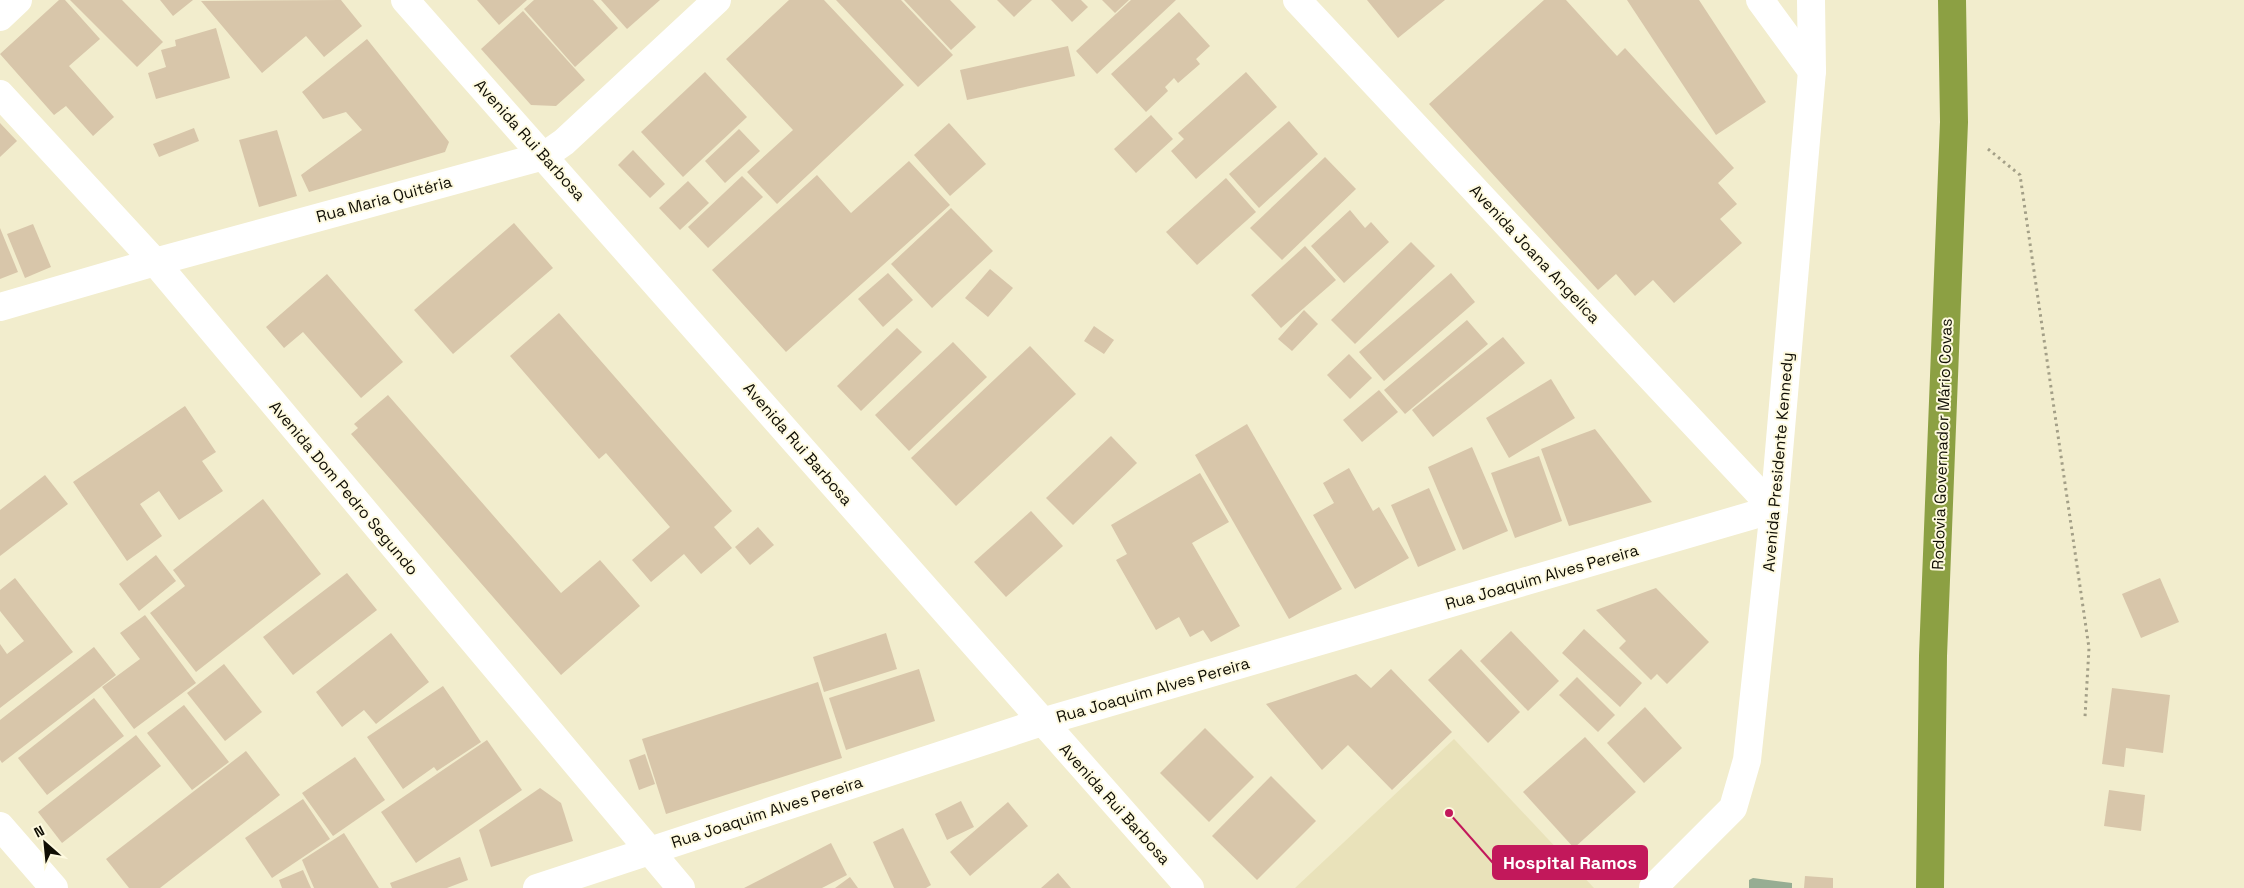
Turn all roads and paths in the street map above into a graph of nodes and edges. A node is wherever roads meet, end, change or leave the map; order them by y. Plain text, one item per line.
1 (18, 0) edge
2 (404, 0) edge
3 (717, 0) edge
4 (1297, 0) edge
5 (1760, 0) edge
6 (1812, 0) edge
7 (1952, 0) edge
8 (0, 17) edge
9 (1812, 71) junction
10 (0, 94) edge
11 (1954, 122) junction
12 (544, 156) junction
13 (155, 262) junction
14 (0, 307) edge
15 (1774, 509) junction
16 (2085, 717) dead end
17 (1042, 722) junction
18 (0, 826) edge
19 (648, 850) junction
20 (54, 888) edge
21 (536, 888) edge
22 (681, 888) edge
23 (1190, 888) edge
24 (1653, 888) edge
25 (1930, 888) edge

1 - 8 street
2 - 12 street, Avenida Rui Barbosa
3 - 12 street, Rua Maria Quitéria
4 - 15 street, Avenida Joana Angelica
5 - 9 street
6 - 9 street, Avenida Presidente Kennedy
7 - 11 highway, Rodovia Governador Mário Covas
9 - 15 street, Avenida Presidente Kennedy
10 - 13 street, Avenida Dom Pedro Segundo
11 - 16 path
11 - 25 highway, Rodovia Governador Mário Covas
12 - 13 street, Rua Maria Quitéria
12 - 17 street, Avenida Rui Barbosa
13 - 14 street, Rua Maria Quitéria
13 - 19 street, Avenida Dom Pedro Segundo
15 - 17 street, Rua Joaquim Alves Pereira
15 - 24 street, Avenida Presidente Kennedy
17 - 19 street, Rua Joaquim Alves Pereira
17 - 23 street, Avenida Rui Barbosa
18 - 20 street
19 - 21 street, Rua Joaquim Alves Pereira
19 - 22 street, Avenida Dom Pedro Segundo

